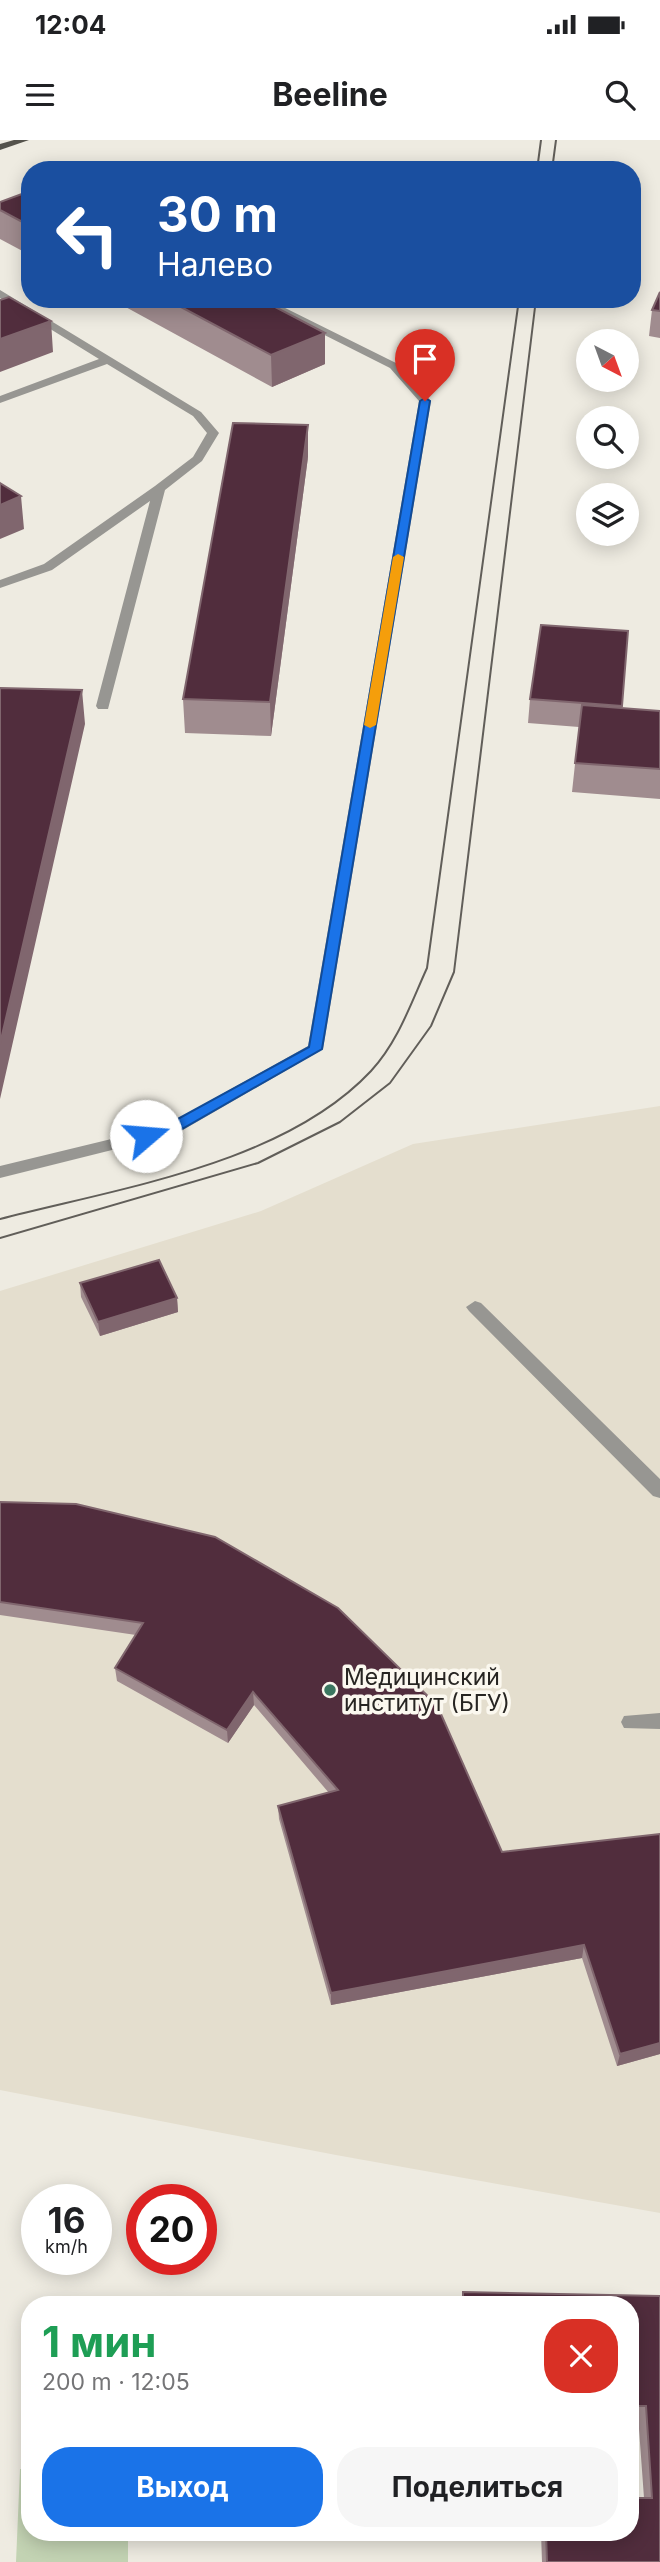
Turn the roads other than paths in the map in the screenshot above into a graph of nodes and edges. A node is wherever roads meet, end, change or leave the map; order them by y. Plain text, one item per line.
1 (24, 140) edge
2 (0, 147) edge
3 (0, 293) edge
4 (21, 306) edge
5 (25, 308) edge
6 (276, 308) edge
7 (109, 359) junction
8 (0, 400) edge
9 (159, 489) junction
10 (0, 584) edge
11 (103, 705) dead end
12 (0, 1172) edge
13 (475, 1307) dead end
14 (660, 1492) edge
15 (631, 1721) dead end
16 (660, 1721) edge

1 - 2 main road
3 - 4 lane
5 - 7 lane
6 - 12 lane
7 - 8 lane
7 - 9 lane
9 - 10 lane
9 - 11 lane
13 - 14 lane
15 - 16 lane

